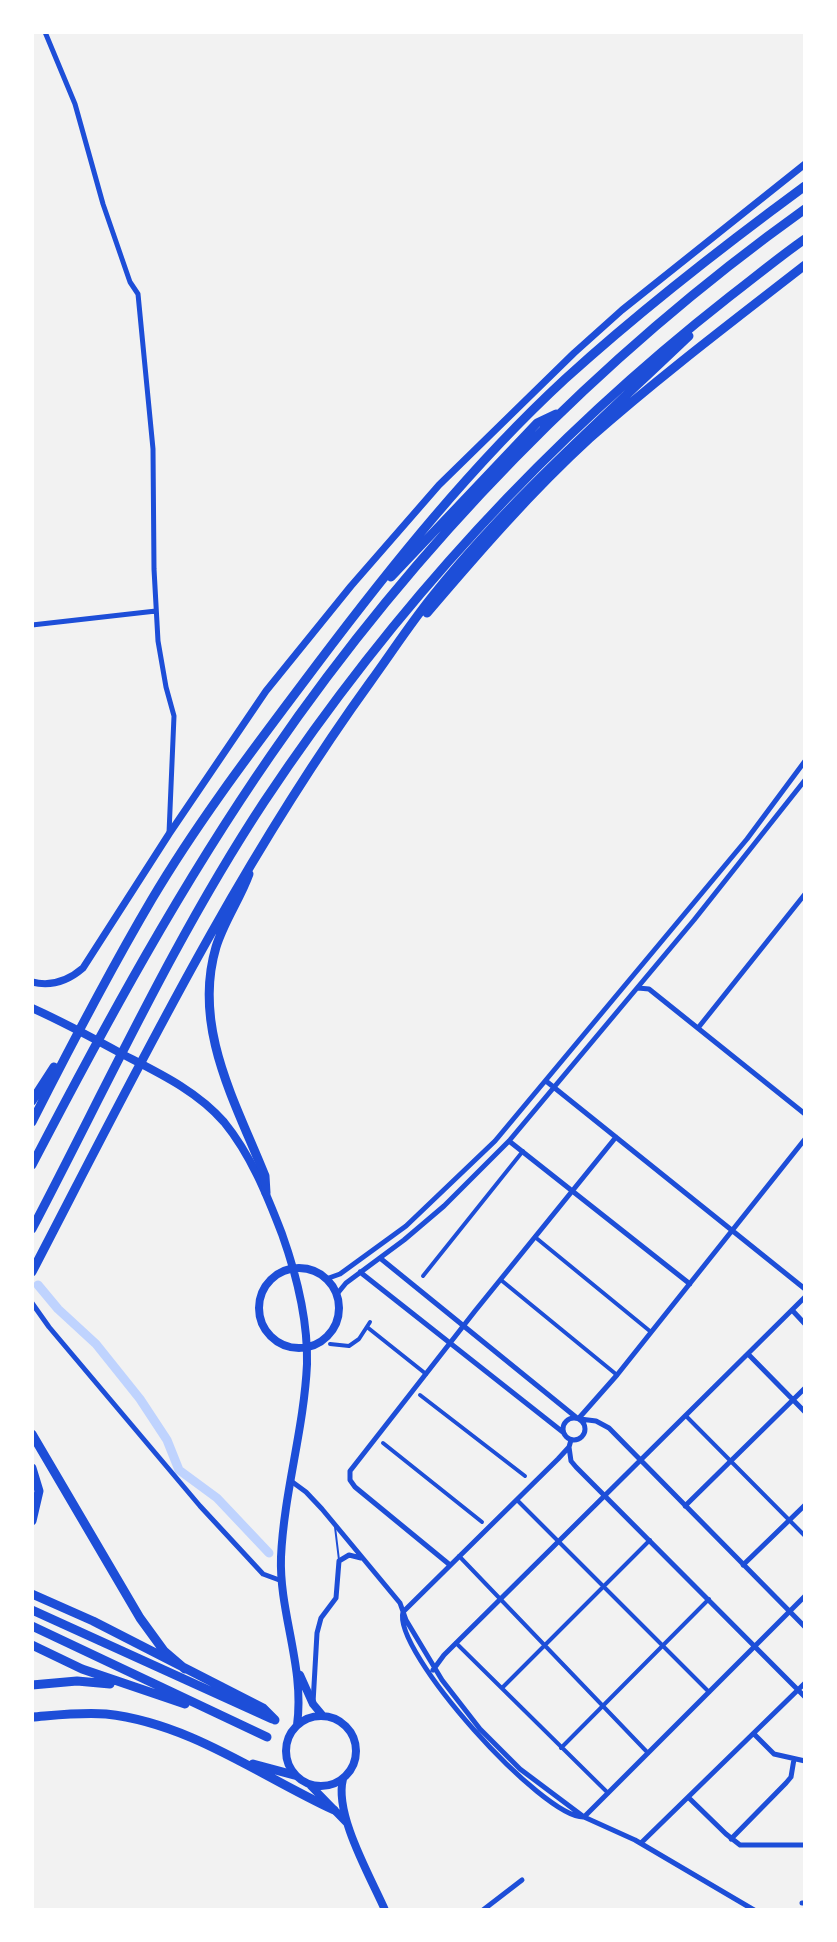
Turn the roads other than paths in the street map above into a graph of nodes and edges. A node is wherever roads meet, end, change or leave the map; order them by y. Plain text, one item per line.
1 (45, 32) edge
2 (805, 164) edge
3 (805, 186) edge
4 (805, 209) edge
5 (805, 239) edge
6 (805, 265) edge
7 (729, 298) junction
8 (562, 411) junction
9 (156, 611) junction
10 (32, 625) edge
11 (316, 665) junction
12 (378, 670) junction
13 (805, 761) edge
14 (805, 780) edge
15 (169, 834) junction
16 (251, 860) junction
17 (805, 894) edge
18 (32, 982) edge
19 (637, 988) junction
20 (32, 1008) edge
21 (698, 1028) junction
22 (71, 1046) junction
23 (546, 1081) junction
24 (555, 1089) junction
25 (32, 1101) edge
26 (805, 1114) edge
27 (32, 1122) edge
28 (616, 1137) junction
29 (805, 1139) edge
30 (509, 1141) junction
31 (523, 1151) junction
32 (32, 1165) edge
33 (573, 1191) junction
34 (266, 1193) junction
35 (406, 1226) junction
36 (32, 1229) edge
37 (733, 1230) junction
38 (535, 1237) junction
39 (404, 1240) junction
40 (380, 1258) junction
41 (293, 1268) junction
42 (33, 1271) edge
43 (360, 1272) junction
44 (423, 1276) dead end
45 (326, 1279) junction
46 (500, 1280) junction
47 (690, 1284) junction
48 (805, 1289) edge
49 (337, 1294) junction
50 (805, 1297) edge
51 (32, 1303) edge
52 (792, 1310) junction
53 (805, 1324) edge
54 (463, 1327) junction
55 (651, 1332) junction
56 (450, 1343) junction
57 (330, 1344) dead end
58 (307, 1348) junction
59 (748, 1354) junction
60 (426, 1374) junction
61 (617, 1375) junction
62 (805, 1388) edge
63 (420, 1395) dead end
64 (793, 1400) junction
65 (805, 1412) edge
66 (686, 1416) junction
67 (579, 1418) junction
68 (564, 1433) junction
69 (32, 1434) edge
70 (571, 1440) junction
71 (383, 1443) dead end
72 (569, 1447) junction
73 (558, 1459) junction
74 (571, 1461) junction
75 (640, 1461) junction
76 (731, 1461) junction
77 (32, 1468) edge
78 (525, 1476) dead end
79 (291, 1481) junction
80 (606, 1496) junction
81 (517, 1500) junction
82 (805, 1505) edge
83 (685, 1506) junction
84 (32, 1521) edge
85 (790, 1521) junction
86 (333, 1522) junction
87 (482, 1522) dead end
88 (805, 1536) edge
89 (650, 1540) junction
90 (559, 1543) junction
91 (459, 1556) junction
92 (362, 1559) junction
93 (339, 1561) junction
94 (450, 1565) junction
95 (743, 1565) junction
96 (282, 1581) junction
97 (603, 1586) junction
98 (32, 1594) edge
99 (805, 1596) edge
100 (709, 1599) junction
101 (500, 1600) junction
102 (32, 1610) edge
103 (404, 1611) junction
104 (790, 1611) junction
105 (32, 1626) edge
106 (805, 1627) edge
107 (456, 1643) junction
108 (32, 1645) edge
109 (544, 1645) junction
110 (755, 1645) junction
111 (663, 1646) junction
112 (444, 1655) junction
113 (428, 1658) junction
114 (297, 1668) junction
115 (185, 1669) junction
116 (432, 1671) junction
117 (805, 1683) edge
118 (32, 1685) edge
119 (125, 1685) junction
120 (502, 1688) junction
121 (799, 1689) junction
122 (709, 1692) junction
123 (805, 1697) edge
124 (313, 1704) junction
125 (604, 1706) junction
126 (323, 1716) junction
127 (32, 1717) edge
128 (297, 1725) junction
129 (754, 1734) junction
130 (561, 1748) junction
131 (648, 1753) junction
132 (234, 1758) junction
133 (794, 1759) junction
134 (805, 1761) edge
135 (294, 1775) junction
136 (344, 1778) junction
137 (310, 1785) junction
138 (608, 1793) junction
139 (689, 1798) junction
140 (334, 1810) junction
141 (584, 1817) junction
142 (346, 1822) junction
143 (731, 1839) junction
144 (641, 1843) junction
145 (805, 1845) edge
146 (522, 1880) dead end
147 (491, 1908) edge
148 (385, 1910) edge
149 (483, 1910) edge
150 (754, 1910) edge

1 - 9 street
2 - 15 main road
3 - 11 highway
4 - 8 highway
5 - 7 highway
6 - 12 highway
7 - 12 highway
7 - 36 highway
8 - 11 highway
8 - 32 highway
9 - 10 street
9 - 15 street
11 - 22 highway
12 - 16 highway
13 - 23 street
14 - 19 street
15 - 18 main road
16 - 34 highway
16 - 42 highway
17 - 21 street
19 - 21 street
19 - 24 street
20 - 34 main road
21 - 26 street
22 - 25 highway
22 - 27 highway
23 - 24 street
23 - 35 street
24 - 28 street
24 - 30 street
28 - 33 street
28 - 37 street
29 - 37 street
30 - 31 street
30 - 39 street
31 - 33 street
31 - 44 street
33 - 38 street
33 - 47 street
34 - 41 main road
35 - 39 street
35 - 45 street
37 - 47 street
37 - 48 street
38 - 46 street
38 - 55 street
39 - 40 street
40 - 43 street
40 - 54 street
41 - 45 main road
41 - 58 main road
41 - 58 main road
43 - 49 street
43 - 56 street
45 - 49 main road
46 - 54 street
46 - 61 street
47 - 55 street
49 - 58 main road
50 - 52 street
51 - 96 street
52 - 53 street
52 - 59 street
54 - 56 street
54 - 67 street
55 - 61 street
56 - 60 street
56 - 68 street
57 - 60 street
58 - 79 main road
59 - 64 street
59 - 66 street
60 - 94 street
61 - 67 street
62 - 64 street
63 - 78 street
64 - 65 street
64 - 76 street
66 - 75 street
66 - 76 street
67 - 68 street
67 - 70 street
67 - 75 street
68 - 70 street
69 - 115 highway
70 - 72 street
71 - 87 street
72 - 73 street
72 - 74 street
73 - 74 street
73 - 81 street
74 - 80 street
75 - 80 street
75 - 83 street
76 - 83 street
76 - 85 street
77 - 84 highway
79 - 86 street
79 - 96 main road
80 - 89 street
80 - 90 street
81 - 90 street
81 - 91 street
82 - 85 street
83 - 95 street
85 - 88 street
85 - 95 street
86 - 92 street
86 - 93 lane
89 - 97 street
89 - 100 street
90 - 97 street
90 - 101 street
91 - 94 street
91 - 101 street
92 - 93 street
92 - 103 street
93 - 124 street
94 - 103 street
95 - 104 street
96 - 114 main road
97 - 109 street
97 - 111 street
98 - 115 highway
99 - 104 street
100 - 110 street
100 - 111 street
101 - 107 street
101 - 109 street
102 - 115 highway
103 - 113 street
103 - 116 street
104 - 106 street
104 - 110 street
105 - 119 highway
107 - 112 street
107 - 120 street
108 - 119 highway
109 - 120 street
109 - 125 street
110 - 121 street
110 - 122 street
111 - 122 street
111 - 125 street
112 - 113 street
112 - 116 street
113 - 116 street
114 - 124 main road
114 - 128 main road
116 - 141 street
117 - 121 street
118 - 119 highway
120 - 130 street
121 - 123 street
121 - 129 street
122 - 131 street
124 - 126 main road
125 - 130 street
125 - 131 street
126 - 128 main road
126 - 136 main road
127 - 132 highway
128 - 135 main road
129 - 133 street
129 - 139 street
130 - 138 street
131 - 138 street
132 - 135 highway
132 - 140 highway
133 - 134 street
133 - 143 street
135 - 137 main road
136 - 137 main road
136 - 142 main road
137 - 140 main road
138 - 141 street
139 - 143 street
139 - 144 street
140 - 142 main road
141 - 144 street
142 - 148 main road
143 - 145 street
144 - 150 street
146 - 147 street
147 - 149 street

